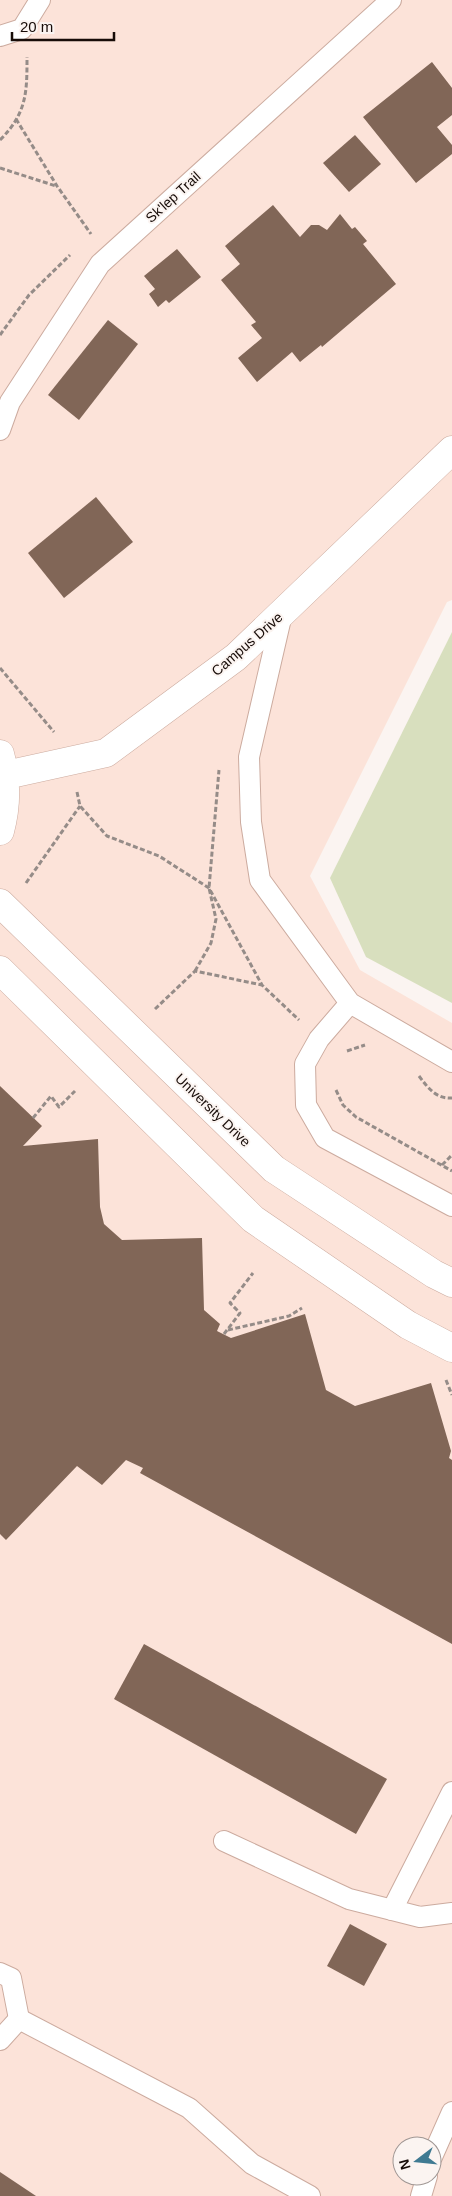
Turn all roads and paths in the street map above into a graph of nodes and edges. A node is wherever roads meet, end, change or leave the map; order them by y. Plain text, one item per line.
1 (40, 0) edge
2 (391, 0) edge
3 (22, 29) junction
4 (0, 36) edge
5 (16, 119) junction
6 (0, 140) edge
7 (0, 168) edge
8 (57, 186) junction
9 (84, 242) dead end
10 (71, 255) dead end
11 (0, 335) edge
12 (0, 430) edge
13 (452, 450) edge
14 (282, 614) junction
15 (0, 668) edge
16 (59, 739) dead end
17 (3, 765) edge
18 (220, 765) dead end
19 (77, 791) dead end
20 (80, 806) junction
21 (0, 830) edge
22 (22, 888) dead end
23 (209, 888) junction
24 (0, 903) edge
25 (0, 970) edge
26 (195, 971) junction
27 (262, 985) junction
28 (350, 1003) junction
29 (153, 1011) dead end
30 (305, 1026) dead end
31 (373, 1046) dead end
32 (345, 1053) dead end
33 (452, 1062) edge
34 (411, 1070) dead end
35 (335, 1082) dead end
36 (75, 1091) dead end
37 (452, 1098) edge
38 (33, 1118) dead end
39 (452, 1154) edge
40 (442, 1165) junction
41 (452, 1171) edge
42 (452, 1206) edge
43 (253, 1273) dead end
44 (452, 1283) edge
45 (302, 1308) dead end
46 (228, 1330) junction
47 (224, 1334) dead end
48 (452, 1348) edge
49 (445, 1376) dead end
50 (452, 1395) edge
51 (452, 1792) edge
52 (224, 1841) dead end
53 (392, 1910) junction
54 (452, 1913) edge
55 (0, 1973) edge
56 (19, 2019) junction
57 (0, 2040) edge
58 (452, 2112) edge
59 (441, 2136) edge
60 (310, 2196) edge

1 - 3 lane
2 - 12 lane, Sk'lep Trail
3 - 4 lane
3 - 5 path
5 - 6 path
5 - 8 path
7 - 8 path
8 - 9 path
10 - 11 path
13 - 14 street, Campus Drive
14 - 17 street, Campus Drive
14 - 28 lane
15 - 16 path
17 - 21 street
18 - 23 path
19 - 20 path
20 - 22 path
20 - 23 path
23 - 26 path
23 - 27 path
24 - 44 street, University Drive
25 - 48 street
26 - 27 path
26 - 29 path
27 - 30 path
28 - 33 lane
28 - 42 lane
31 - 32 path
34 - 37 path
35 - 40 path
36 - 38 path
39 - 40 path
40 - 41 path
43 - 46 path
45 - 46 path
46 - 47 path
49 - 50 path
51 - 53 lane
52 - 53 lane
53 - 54 lane
55 - 56 lane
56 - 57 lane
56 - 60 lane
58 - 59 lane

